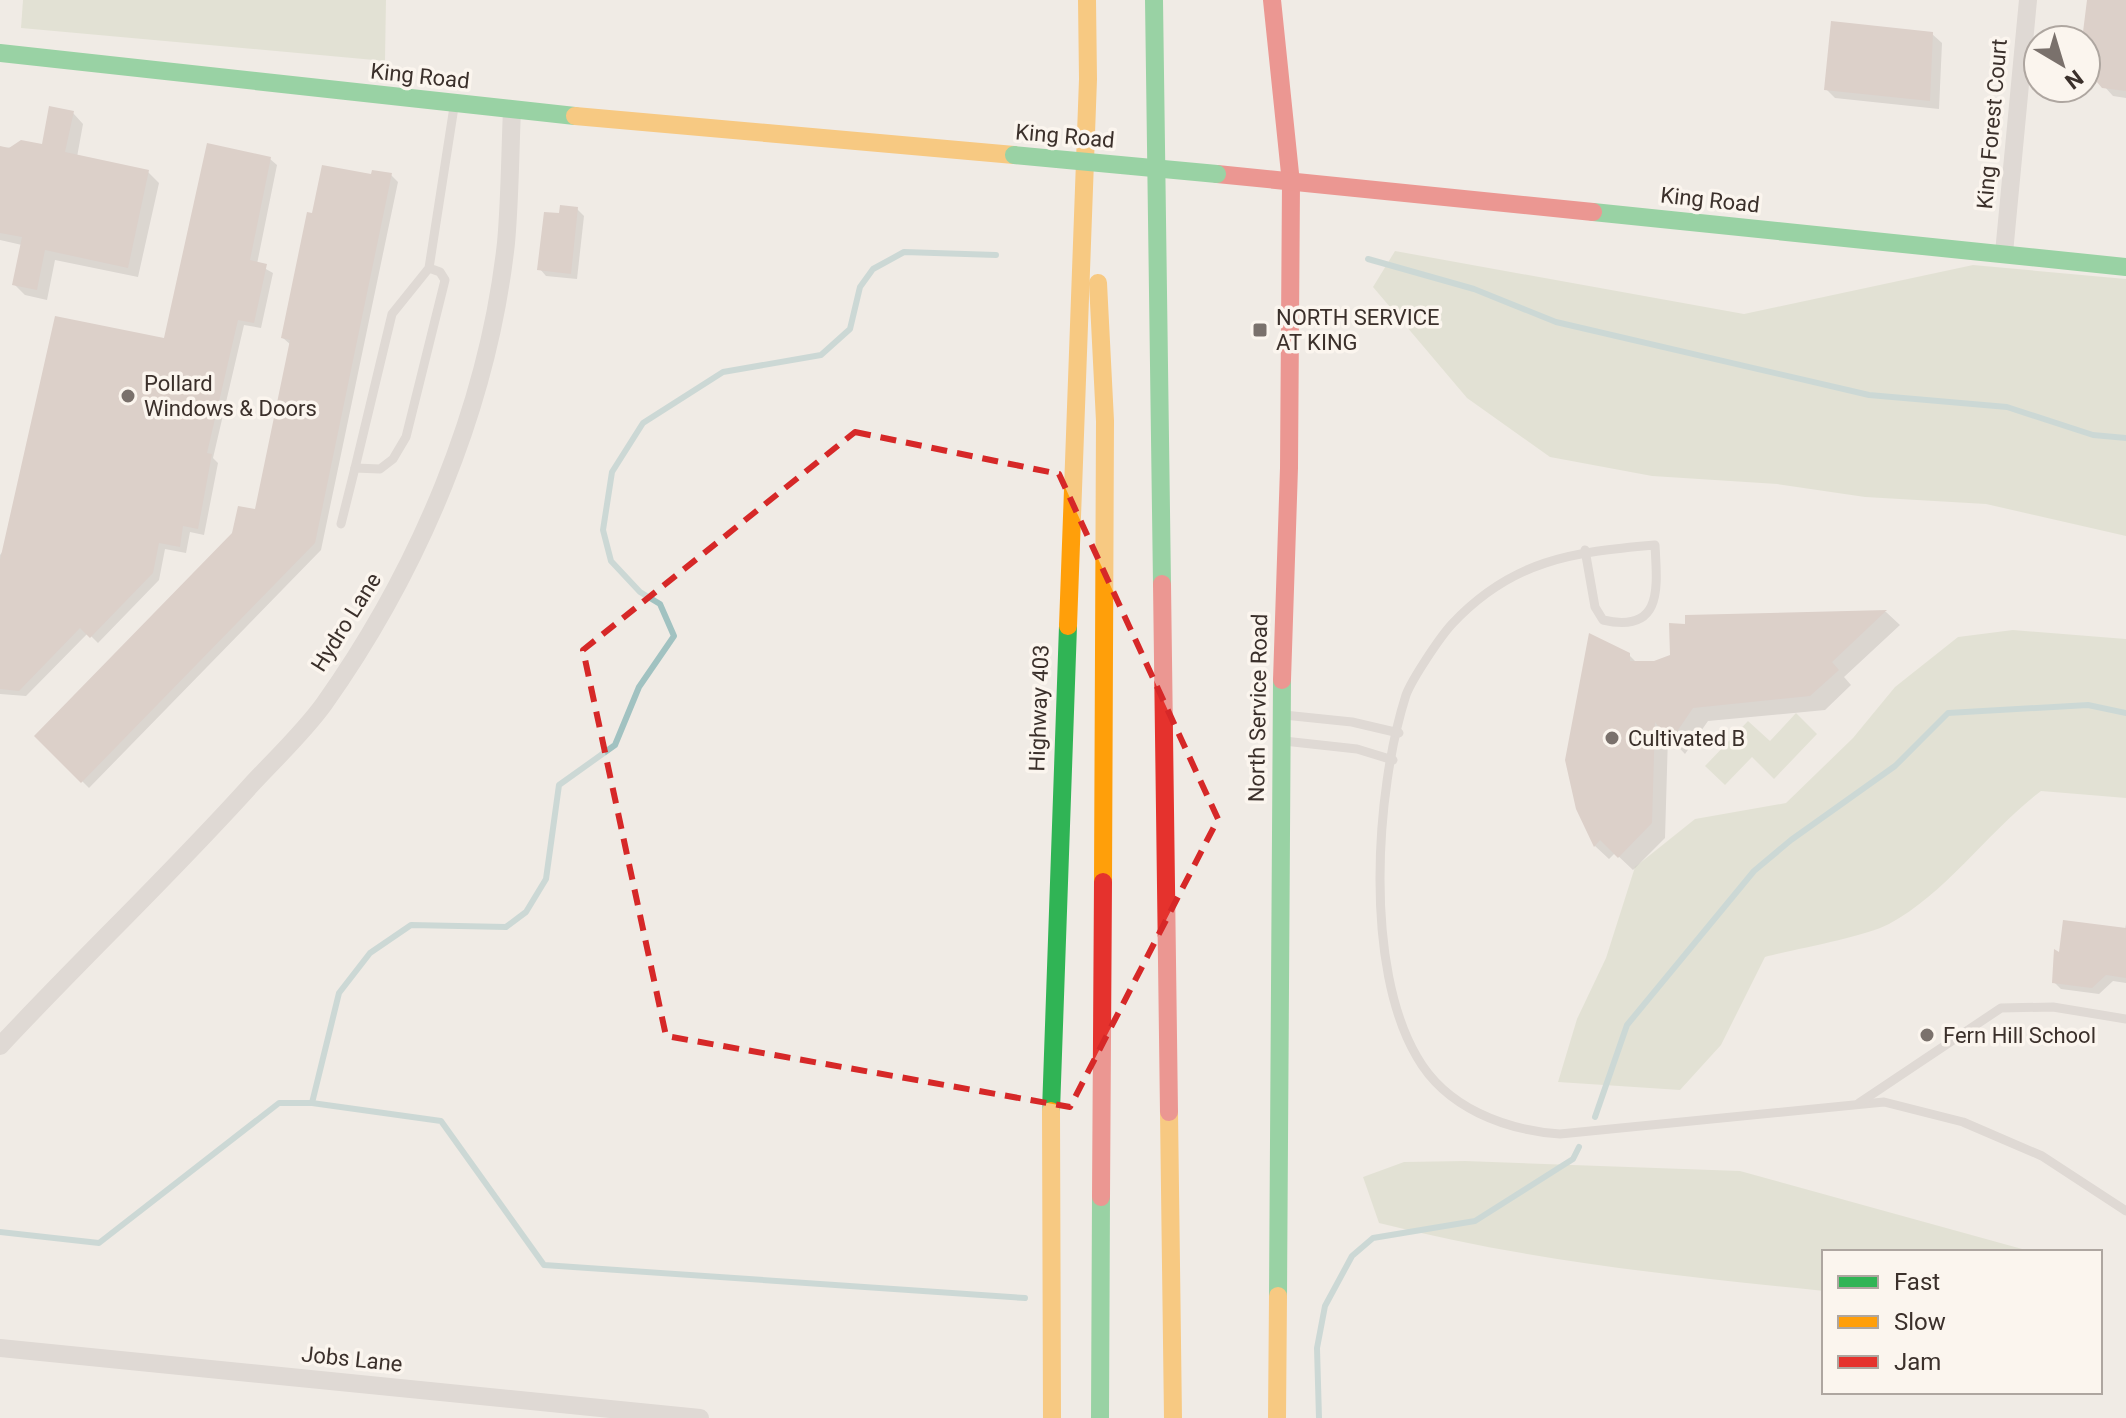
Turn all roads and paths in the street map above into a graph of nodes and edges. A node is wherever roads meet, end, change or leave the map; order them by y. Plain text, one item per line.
1 (1087, 0) edge
2 (1154, 0) edge
3 (1272, 0) edge
4 (2028, 0) edge
5 (0, 53) edge
6 (1088, 79) junction
7 (454, 103) junction
8 (512, 110) junction
9 (1291, 183) junction
10 (2004, 253) junction
11 (2126, 267) edge
12 (429, 268) junction
13 (355, 468) junction
14 (341, 524) dead end
15 (1585, 550) junction
16 (1281, 714) junction
17 (1399, 733) junction
18 (1280, 741) junction
19 (1393, 760) junction
20 (2126, 1019) edge
21 (0, 1046) edge
22 (1856, 1105) junction
23 (2126, 1211) edge
24 (0, 1348) edge
25 (700, 1418) edge
26 (1052, 1418) edge
27 (1100, 1418) edge
28 (1173, 1418) edge
29 (1277, 1418) edge

1 - 6 main road, Highway 403
2 - 28 main road
3 - 9 main road, North Service Road
4 - 10 street, King Forest Court
5 - 7 main road, King Road
6 - 26 main road, Highway 403
6 - 27 main road
7 - 8 main road, King Road
7 - 12 lane
8 - 9 main road, King Road, bridge
8 - 21 street, Hydro Lane
9 - 10 main road, King Road
9 - 16 main road, North Service Road
10 - 11 main road, King Road
12 - 13 lane
12 - 13 lane
13 - 14 lane
15 - 15 lane
15 - 17 lane
16 - 17 lane
16 - 18 main road, North Service Road
17 - 19 lane
18 - 19 lane
18 - 29 main road, North Service Road
19 - 22 lane
20 - 22 lane
22 - 23 lane
24 - 25 street, Jobs Lane

